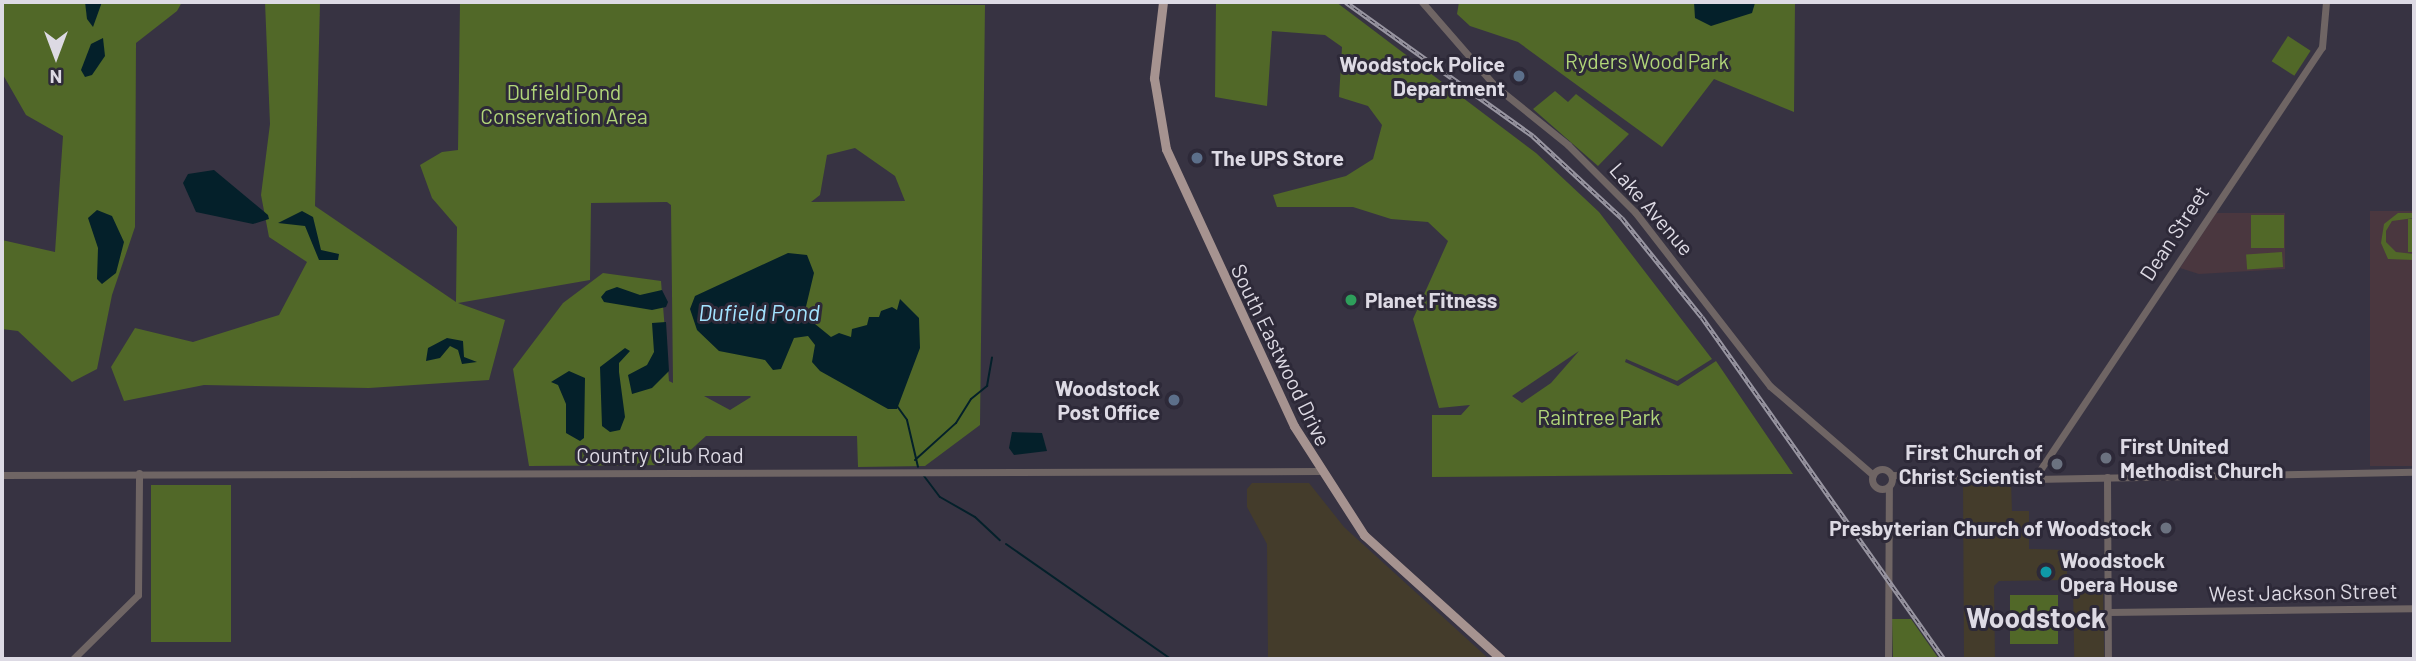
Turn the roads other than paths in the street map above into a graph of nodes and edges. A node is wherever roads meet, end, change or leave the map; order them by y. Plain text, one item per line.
1 (1163, 2) edge
2 (1422, 2) edge
3 (2326, 2) edge
4 (1319, 471) junction
5 (2414, 472) edge
6 (139, 473) junction
7 (1876, 473) junction
8 (2, 475) edge
9 (1892, 475) junction
10 (2107, 477) junction
11 (1921, 479) junction
12 (2034, 479) junction
13 (1890, 486) junction
14 (1879, 489) junction
15 (1887, 524) junction
16 (2414, 608) edge
17 (2108, 612) junction
18 (73, 659) edge
19 (1501, 659) edge
20 (1888, 659) edge
21 (2108, 659) edge

1 - 4 main road, South Eastwood Drive
2 - 7 street, Lake Avenue
3 - 12 street, Dean Street
4 - 6 street, Country Club Road
4 - 19 main road, South Eastwood Drive
5 - 10 street
6 - 8 street, Country Club Road
6 - 18 street
7 - 9 street, Lake Avenue
7 - 14 street
9 - 11 street, Lake Avenue
9 - 13 street
10 - 12 street
10 - 17 street
11 - 12 street
11 - 13 street
13 - 14 street
13 - 15 street
14 - 15 street
15 - 20 street
16 - 17 street, West Jackson Street
17 - 21 street

